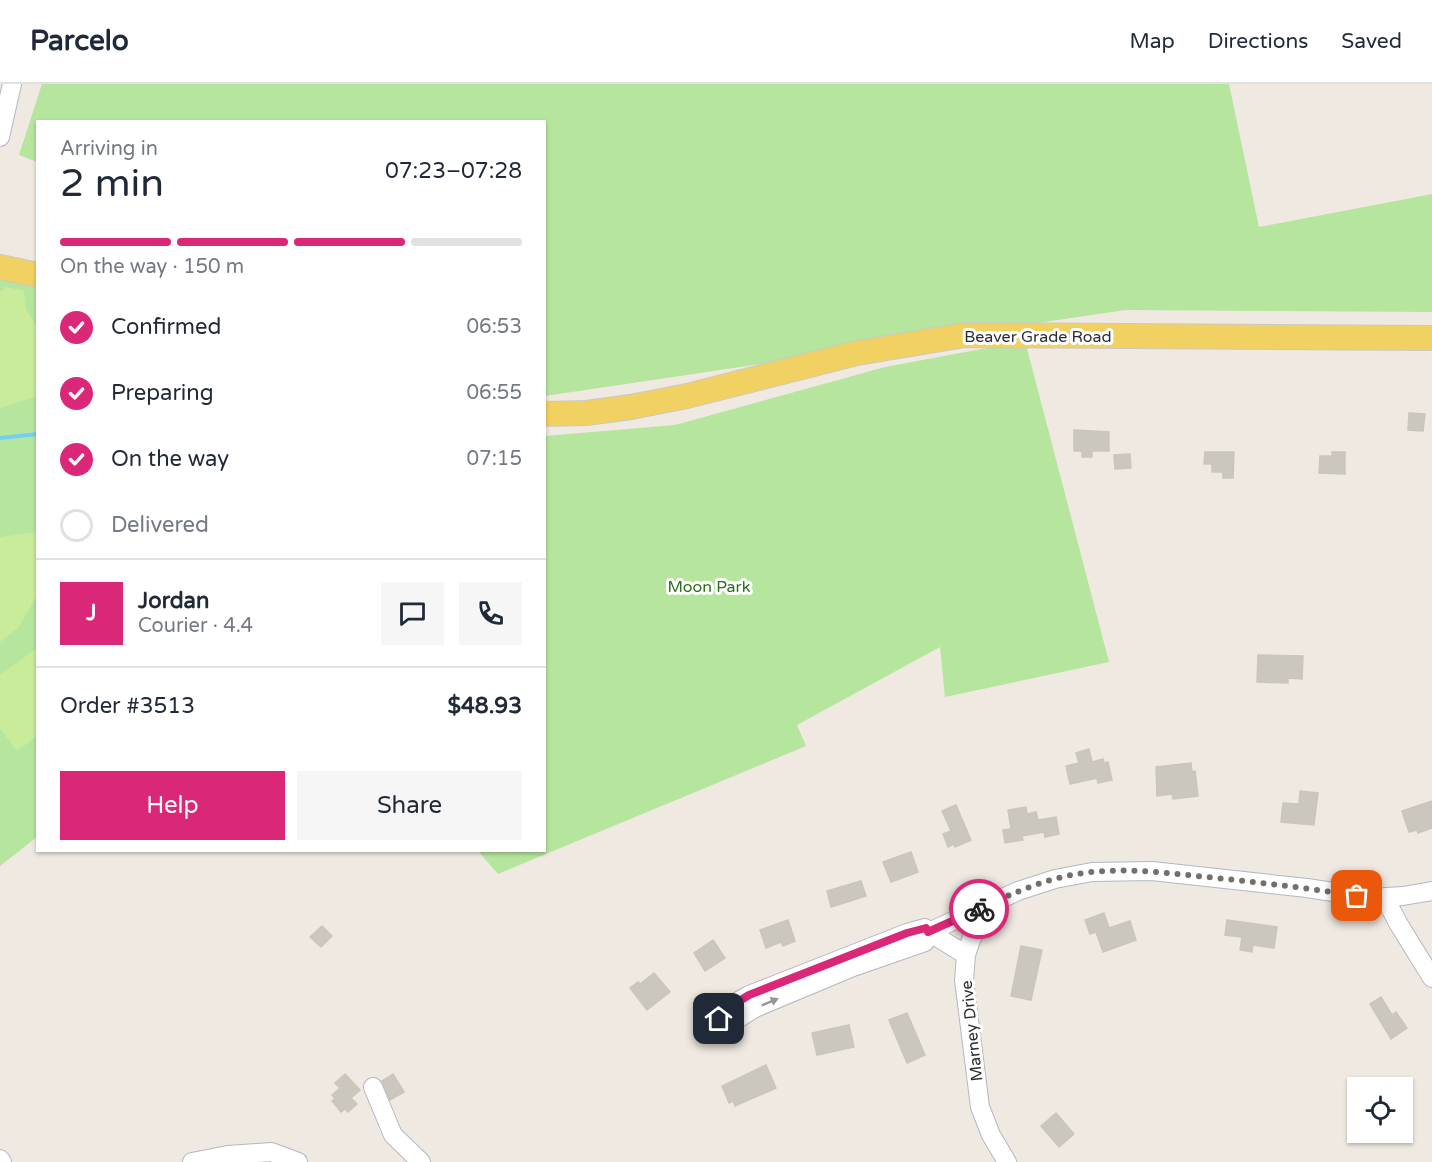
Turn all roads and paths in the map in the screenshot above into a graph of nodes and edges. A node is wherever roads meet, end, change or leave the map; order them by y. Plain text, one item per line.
1 (12, 84) edge
2 (0, 137) edge
3 (0, 267) edge
4 (36, 275) edge
5 (1432, 338) edge
6 (546, 414) edge
7 (1432, 891) edge
8 (1385, 898) junction
9 (996, 901) junction
10 (928, 932) junction
11 (966, 955) junction
12 (1432, 978) edge
13 (373, 1087) dead end
14 (192, 1162) edge
15 (298, 1162) edge
16 (421, 1162) edge
17 (1007, 1162) edge

1 - 2 street
3 - 4 main road
5 - 6 main road, Beaver Grade Road
7 - 8 street
8 - 9 street
8 - 12 street
9 - 10 street
9 - 11 street, Marney Drive
10 -> 10 street
10 - 11 street
11 - 17 street, Marney Drive
13 - 16 street
14 - 15 street

